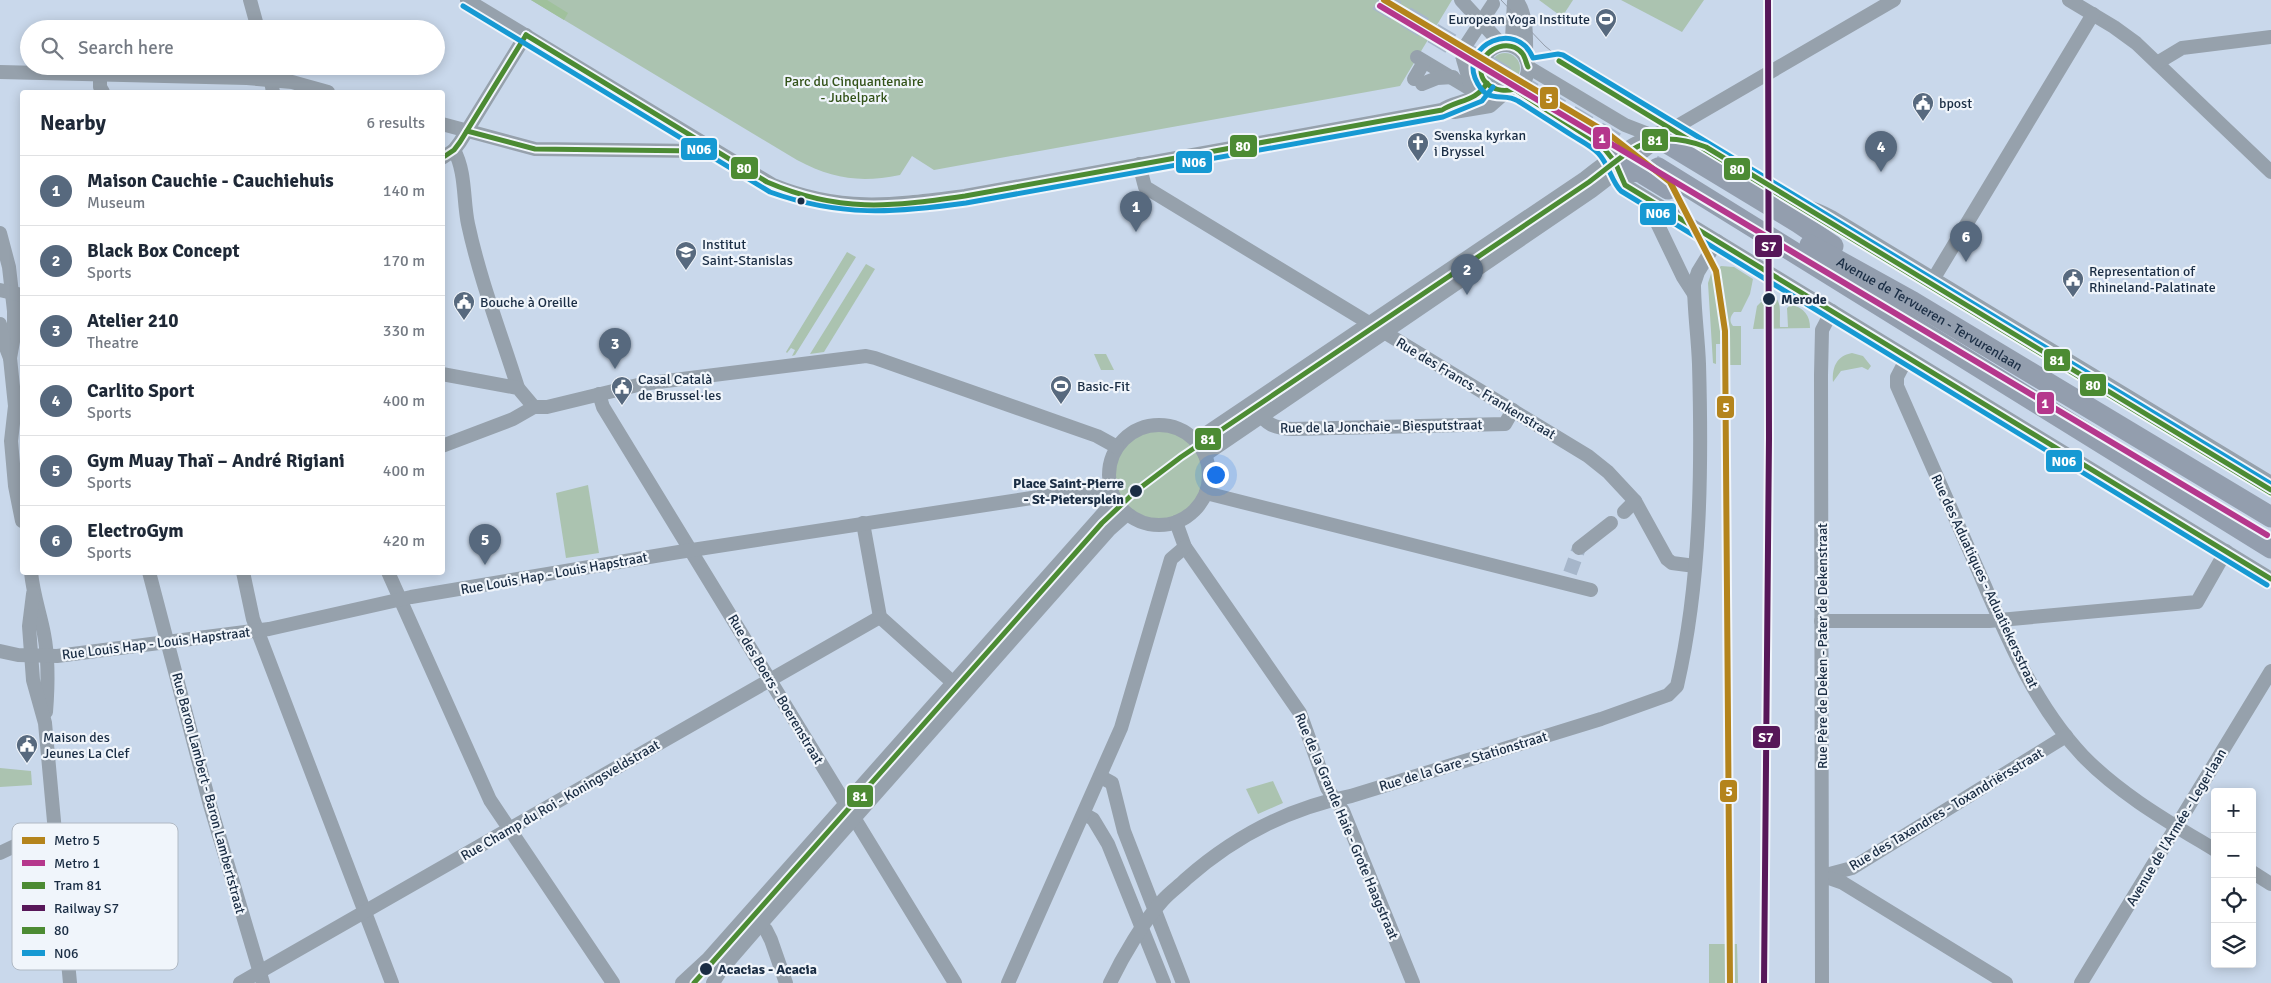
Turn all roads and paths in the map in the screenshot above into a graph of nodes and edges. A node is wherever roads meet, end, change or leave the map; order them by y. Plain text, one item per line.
1 (250, 0) edge
2 (467, 0) edge
3 (1461, 0) edge
4 (1515, 0) edge
5 (1894, 0) edge
6 (2069, 0) edge
7 (1493, 4) dead end
8 (2093, 14) junction
9 (256, 20) edge
10 (1480, 21) junction
11 (526, 35) junction
12 (2271, 37) edge
13 (1506, 45) junction
14 (1527, 63) junction
15 (2157, 63) junction
16 (0, 72) edge
17 (20, 73) edge
18 (100, 75) joint
19 (1468, 76) junction
20 (1450, 77) junction
21 (270, 79) edge
22 (1485, 80) junction
23 (102, 90) edge
24 (321, 90) edge
25 (1510, 90) junction
26 (1457, 98) dead end
27 (1442, 110) junction
28 (445, 125) edge
29 (467, 131) junction
30 (1663, 143) junction
31 (703, 144) junction
32 (448, 154) edge
33 (1139, 164) junction
34 (1619, 171) junction
35 (2271, 172) edge
36 (1644, 197) junction
37 (1781, 212) junction
38 (0, 233) edge
39 (1717, 241) junction
40 (1934, 278) junction
41 (11, 293) edge
42 (1694, 294) junction
43 (1913, 302) junction
44 (1880, 307) junction
45 (1832, 311) junction
46 (0, 324) edge
47 (1370, 324) junction
48 (1385, 333) junction
49 (10, 358) junction
50 (1907, 358) junction
51 (445, 375) edge
52 (518, 388) junction
53 (599, 394) junction
54 (1252, 404) junction
55 (15, 406) junction
56 (534, 407) junction
57 (1513, 410) junction
58 (1261, 416) junction
59 (20, 422) edge
60 (1196, 442) junction
61 (445, 445) edge
62 (1117, 447) junction
63 (1205, 454) junction
64 (12, 464) edge
65 (2270, 480) edge
66 (1110, 486) junction
67 (1206, 493) junction
68 (1115, 500) junction
69 (1635, 502) junction
70 (20, 509) edge
71 (1624, 512) dead end
72 (1127, 514) junction
73 (2271, 517) edge
74 (1176, 522) junction
75 (864, 523) junction
76 (1611, 523) dead end
77 (1185, 547) junction
78 (1579, 548) tunnel mouth
79 (2271, 548) edge
80 (691, 550) junction
81 (2226, 551) junction
82 (1695, 566) junction
83 (30, 575) edge
84 (150, 575) edge
85 (244, 575) edge
86 (389, 575) edge
87 (2271, 579) edge
88 (1591, 590) dead end
89 (33, 594) junction
90 (400, 599) junction
91 (880, 617) junction
92 (2000, 620) junction
93 (1821, 621) junction
94 (258, 631) junction
95 (167, 643) junction
96 (0, 651) edge
97 (31, 655) junction
98 (46, 655) junction
99 (2271, 671) edge
100 (771, 680) junction
101 (953, 682) junction
102 (965, 693) junction
103 (45, 723) junction
104 (2066, 736) junction
105 (1100, 777) junction
106 (1335, 799) junction
107 (846, 804) junction
108 (1084, 814) junction
109 (854, 818) junction
110 (54, 823) edge
111 (2176, 826) junction
112 (509, 829) junction
113 (12, 847) edge
114 (2211, 848) edge
115 (0, 853) edge
116 (2256, 875) edge
117 (1822, 876) junction
118 (2271, 884) edge
119 (365, 911) junction
120 (1156, 911) junction
121 (747, 914) junction
122 (760, 925) junction
123 (1142, 930) junction
124 (69, 970) edge
125 (261, 977) edge
126 (70, 983) edge
127 (240, 983) edge
128 (392, 983) edge
129 (613, 983) edge
130 (682, 983) edge
131 (713, 983) edge
132 (786, 983) edge
133 (955, 983) edge
134 (1008, 983) edge
135 (1110, 983) edge
136 (1164, 983) edge
137 (1183, 983) edge
138 (1413, 983) edge
139 (1822, 983) edge
140 (2006, 983) edge
141 (2081, 983) edge

1 - 9 street
2 - 11 street
3 - 10 street
4 - 13 street
4 - 14 street
5 - 30 street
6 - 8 street
7 - 10 street
8 - 15 street
8 - 40 street
10 - 13 street
10 - 19 street
11 - 29 street
11 - 31 street
12 - 15 street
13 - 14 street
13 - 22 street
14 - 25 street
14 - 30 street, Avenue de Tervueren - Tervurenlaan
15 - 35 street
16 - 17 street
18 - 21 street
18 - 23 street
19 - 20 street
19 - 22 street
20 - 20 street
20 - 26 street
21 - 24 street
22 - 25 street
22 - 27 street
25 - 27 street
25 - 34 street
27 - 33 street
28 - 29 street
29 - 31 street
29 - 32 street
30 - 34 street
30 - 37 highway
30 - 43 highway, Avenue de Tervueren - Tervurenlaan
30 - 44 highway, Avenue de Tervueren - Tervurenlaan
31 - 33 street
32 - 52 street
33 - 47 street, Rue des Francs - Frankenstraat
34 - 36 street
34 - 44 highway
34 - 47 street
34 - 48 street
36 - 39 street
36 - 42 street
37 - 40 street
37 - 43 highway
38 - 41 street
39 - 42 street
39 - 45 street
40 - 65 street
41 - 49 street
42 - 82 street, Rue de la Gare - Stationstraat
43 - 73 highway, Avenue de Tervueren - Tervurenlaan
44 - 79 highway, Avenue de Tervueren - Tervurenlaan
45 - 50 street
45 - 93 street, Rue Père de Deken - Pater de Dekenstraat
46 - 49 street
47 - 48 street, Rue des Francs - Frankenstraat
47 - 54 street
48 - 57 street, Rue des Francs - Frankenstraat
48 - 58 street
49 - 55 street
50 - 81 street
50 - 92 street, Rue des Aduatiques - Aduatiekersstraat
51 - 52 street
52 - 56 street
53 - 56 street
53 - 62 street
53 - 80 street, Rue des Boers - Boerenstraat
54 - 58 street, Rue de la Jonchaie - Biesputstraat
54 - 60 street
55 - 59 street
55 - 64 street
56 - 61 street
57 - 58 street, Rue de la Jonchaie - Biesputstraat
57 - 69 street, Rue des Francs - Frankenstraat
58 - 63 street
60 - 62 street
60 - 63 street
62 - 66 street
63 - 67 street
64 - 70 street
66 - 68 street
66 - 75 street, Rue Louis Hap - Louis Hapstraat
67 - 74 street
67 - 88 street
68 - 72 street
68 - 101 street
69 - 71 street
69 - 82 street, Rue des Francs - Frankenstraat
72 - 74 street
72 - 102 street
74 - 77 street, Rue de la Grande Haie - Grote Haagstraat
75 - 80 street, Rue Louis Hap - Louis Hapstraat
75 - 91 street
76 - 78 street
77 - 105 street
77 - 106 street, Rue de la Grande Haie - Grote Haagstraat
80 - 90 street, Rue Louis Hap - Louis Hapstraat
80 - 100 street, Rue des Boers - Boerenstraat
81 - 87 street
81 - 92 street
82 - 106 street, Rue de la Gare - Stationstraat
83 - 89 street
84 - 95 street, Rue Baron Lambert - Baron Lambertstraat
85 - 94 street
86 - 90 street
89 - 97 street
89 - 98 street
90 - 94 street, Rue Louis Hap - Louis Hapstraat
90 - 112 street
91 - 100 street, Rue Champ du Roi - Koningsveldstraat
91 - 101 street
92 - 93 street
92 - 104 street, Rue des Aduatiques - Aduatiekersstraat
93 - 117 street, Rue Père de Deken - Pater de Dekenstraat
94 - 95 street, Rue Louis Hap - Louis Hapstraat
94 - 119 street
95 - 98 street, Rue Louis Hap - Louis Hapstraat
95 - 125 street, Rue Baron Lambert - Baron Lambertstraat
96 - 97 street, Rue Louis Hap - Louis Hapstraat
97 - 98 street, Rue Louis Hap - Louis Hapstraat
97 - 103 street
98 - 103 street
99 - 111 street, Avenue de l'Armée - Legerlaan
100 - 107 street, Rue des Boers - Boerenstraat
100 - 112 street, Rue Champ du Roi - Koningsveldstraat
101 - 102 street
101 - 107 street
102 - 109 street
103 - 110 street
104 - 111 street, Rue des Aduatiques - Aduatiekersstraat
104 - 117 street, Rue des Taxandres - Toxandriërsstraat
105 - 108 street
105 - 120 street
106 - 120 street, Rue de la Gare - Stationstraat
106 - 138 street, Rue de la Grande Haie - Grote Haagstraat
107 - 109 street, Rue des Boers - Boerenstraat
107 - 121 street
108 - 123 street
108 - 134 street
109 - 122 street
109 - 133 street, Rue des Boers - Boerenstraat
111 - 114 street, Rue des Aduatiques - Aduatiekersstraat
111 - 141 street, Avenue de l'Armée - Legerlaan
112 - 119 street, Rue Champ du Roi - Koningsveldstraat
112 - 129 street
113 - 115 street
116 - 118 street
117 - 139 street, Rue Père de Deken - Pater de Dekenstraat
117 - 140 street
119 - 125 street, Rue Champ du Roi - Koningsveldstraat
119 - 128 street
120 - 123 street, Rue de la Gare - Stationstraat
120 - 137 street
121 - 122 street
121 - 130 street
122 - 131 street
122 - 132 street
123 - 135 street, Rue de la Gare - Stationstraat
123 - 136 street
124 - 126 street
125 - 127 street, Rue Champ du Roi - Koningsveldstraat

